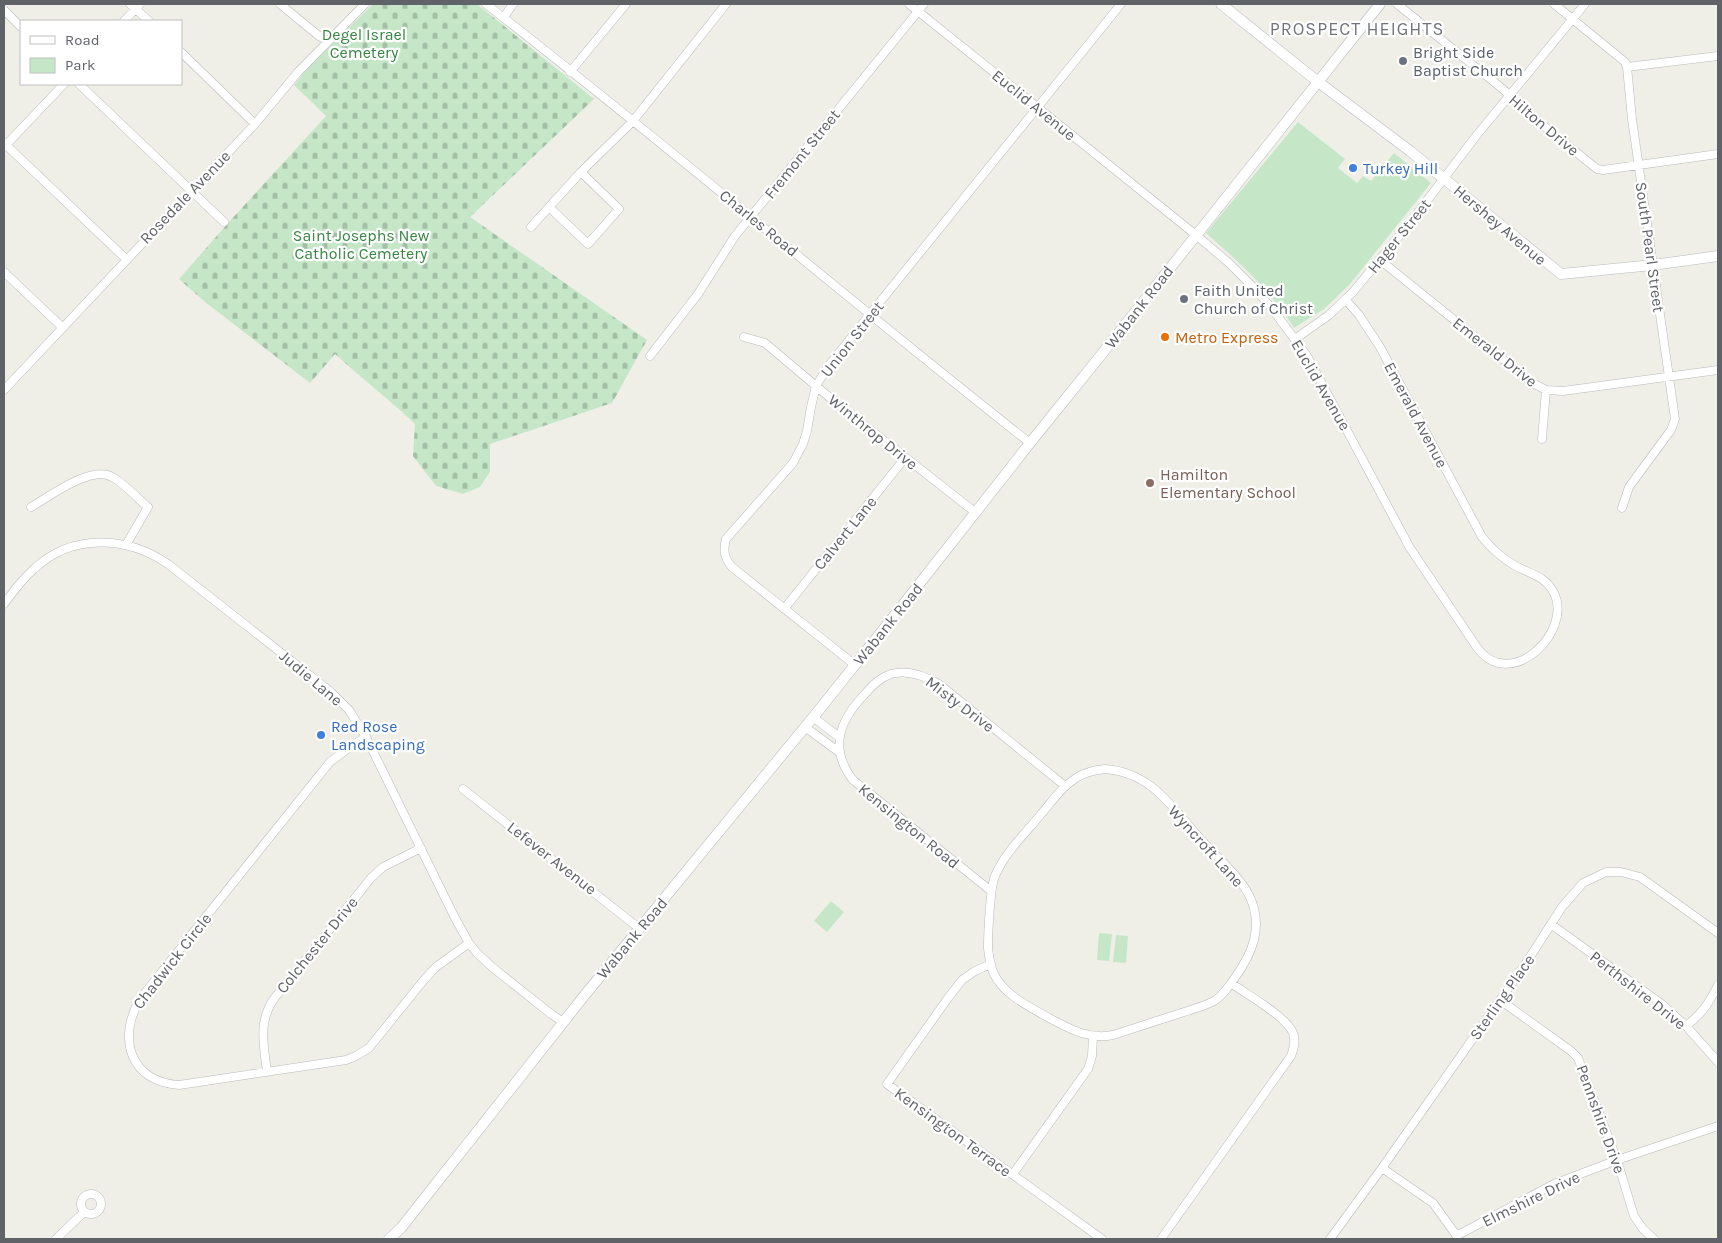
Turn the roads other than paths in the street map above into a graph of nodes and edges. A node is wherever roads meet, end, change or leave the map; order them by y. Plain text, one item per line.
1 (280, 4) edge
2 (365, 4) edge
3 (486, 4) edge
4 (513, 4) edge
5 (626, 4) edge
6 (726, 4) edge
7 (909, 4) edge
8 (924, 4) edge
9 (1121, 4) edge
10 (1221, 4) edge
11 (1380, 4) edge
12 (1396, 4) edge
13 (1554, 4) edge
14 (1585, 4) edge
15 (135, 5) edge
16 (4, 10) edge
17 (918, 11) junction
18 (504, 17) junction
19 (1572, 19) junction
20 (125, 20) edge
21 (148, 20) edge
22 (20, 26) edge
23 (328, 41) junction
24 (182, 53) edge
25 (1718, 56) edge
26 (1627, 67) junction
27 (570, 72) junction
28 (1317, 82) junction
29 (63, 85) edge
30 (80, 85) edge
31 (1510, 96) junction
32 (1038, 107) junction
33 (633, 121) junction
34 (255, 124) junction
35 (4, 145) edge
36 (1718, 154) edge
37 (1638, 165) junction
38 (581, 172) junction
39 (1444, 179) junction
40 (191, 191) junction
41 (549, 207) junction
42 (750, 217) junction
43 (224, 222) dead end
44 (531, 226) dead end
45 (1196, 235) junction
46 (1718, 256) edge
47 (126, 259) junction
48 (1380, 260) junction
49 (1653, 265) junction
50 (4, 272) edge
51 (1346, 300) junction
52 (870, 314) junction
53 (62, 326) junction
54 (744, 337) dead end
55 (1295, 339) junction
56 (650, 356) dead end
57 (1718, 370) edge
58 (1669, 376) junction
59 (816, 386) junction
60 (4, 390) edge
61 (1546, 390) junction
62 (1542, 439) dead end
63 (1030, 443) junction
64 (905, 458) junction
65 (31, 507) dead end
66 (1622, 508) dead end
67 (976, 513) junction
68 (1480, 534) joint
69 (126, 545) junction
70 (4, 604) edge
71 (784, 609) junction
72 (855, 665) junction
73 (813, 717) junction
74 (805, 727) junction
75 (366, 737) junction
76 (839, 737) junction
77 (839, 752) junction
78 (1065, 786) junction
79 (463, 789) dead end
80 (421, 848) junction
81 (991, 891) junction
82 (1552, 925) junction
83 (640, 929) junction
84 (1718, 933) edge
85 (469, 943) junction
86 (991, 964) junction
87 (1231, 983) junction
88 (1718, 984) edge
89 (1500, 1000) junction
90 (563, 1022) junction
91 (1686, 1026) junction
92 (1093, 1036) junction
93 (1718, 1062) edge
94 (267, 1072) junction
95 (1718, 1126) edge
96 (1617, 1160) junction
97 (1382, 1168) junction
98 (1013, 1174) junction
99 (84, 1212) dead end
100 (1459, 1237) edge
101 (56, 1239) edge
102 (390, 1239) edge
103 (1102, 1239) edge
104 (1161, 1239) edge
105 (1330, 1239) edge
106 (1654, 1239) edge

1 - 23 street
2 - 23 street, Rosedale Avenue
3 - 18 street, Charles Road
4 - 18 street
5 - 27 street
6 - 33 street
7 - 17 street, Euclid Avenue
8 - 17 street, Fremont Street
9 - 32 street, Union Street
10 - 28 street, Hershey Avenue
11 - 28 street, Wabank Road
12 - 31 street, Hilton Drive
13 - 19 street
14 - 19 street, Hager Street
15 - 20 street
15 - 21 street
16 - 22 street
17 - 32 street, Euclid Avenue
17 - 42 street, Fremont Street
18 - 27 street, Charles Road
19 - 26 street
19 - 31 street, Hager Street
23 - 34 street, Rosedale Avenue
24 - 34 street
25 - 26 street
26 - 37 street, South Pearl Street
27 - 33 street, Charles Road
28 - 39 street, Hershey Avenue
28 - 45 street, Wabank Road
29 - 35 street
30 - 40 street
31 - 37 street, Hilton Drive
31 - 39 street, Hager Street
32 - 45 street, Euclid Avenue
32 - 52 street, Union Street
33 - 38 street
33 - 42 street, Charles Road
34 - 40 street, Rosedale Avenue
35 - 47 street
36 - 37 street, Hilton Drive
37 - 49 street, South Pearl Street
38 - 41 street
38 - 41 street
39 - 48 street, Hager Street
39 - 49 street, Hershey Avenue
40 - 43 street
40 - 47 street, Rosedale Avenue
41 - 44 street
42 - 52 street, Charles Road
42 - 56 street, Fremont Street
45 - 55 street, Euclid Avenue
45 - 63 street, Wabank Road
46 - 49 street, Hershey Avenue
47 - 53 street, Rosedale Avenue
48 - 51 street, Hager Street
48 - 61 street, Emerald Drive
49 - 58 street, South Pearl Street
50 - 53 street
51 - 55 street, Hager Street
51 - 68 street, Emerald Avenue
52 - 59 street, Union Street
52 - 63 street, Charles Road
53 - 60 street, Rosedale Avenue
54 - 59 street, Winthrop Drive
55 - 68 street, Euclid Avenue
57 - 58 street, Emerald Drive
58 - 61 street, Emerald Drive
58 - 66 street, South Pearl Street
59 - 64 street, Winthrop Drive
59 - 71 street, Union Street
61 - 62 street
63 - 67 street, Wabank Road
64 - 67 street, Winthrop Drive
64 - 71 street, Calvert Lane
65 - 69 street
67 - 72 street, Wabank Road
69 - 70 street, Judie Lane
69 - 75 street, Judie Lane
71 - 72 street, Union Street
72 - 73 street, Wabank Road
73 - 74 street, Wabank Road
73 - 76 street
74 - 77 street, Kensington Road
74 - 83 street, Wabank Road
75 - 80 street, Judie Lane
75 - 94 street, Chadwick Circle
76 - 77 street, Kensington Road
76 - 78 street, Misty Drive
77 - 81 street, Kensington Road
78 - 81 street, Wyncroft Lane
78 - 87 street, Wyncroft Lane
79 - 83 street, Lefever Avenue
80 - 85 street, Judie Lane
80 - 94 street, Colchester Drive
81 - 86 street, Wyncroft Lane
82 - 84 street, Sterling Place
82 - 89 street, Sterling Place
82 - 91 street, Perthshire Drive
83 - 90 street, Wabank Road
85 - 90 street, Judie Lane
85 - 94 street, Chadwick Circle
86 - 92 street, Wyncroft Lane
86 - 98 street, Kensington Terrace
87 - 92 street, Wyncroft Lane
87 - 104 street
88 - 91 street
89 - 96 street, Pennshire Drive
89 - 97 street, Sterling Place
90 - 102 street, Wabank Road
91 - 93 street, Perthshire Drive
92 - 98 street
95 - 96 street, Elmshire Drive
96 - 100 street, Elmshire Drive
96 - 106 street, Pennshire Drive
97 - 100 street
97 - 105 street, Sterling Place
98 - 103 street, Kensington Terrace
99 - 101 street

